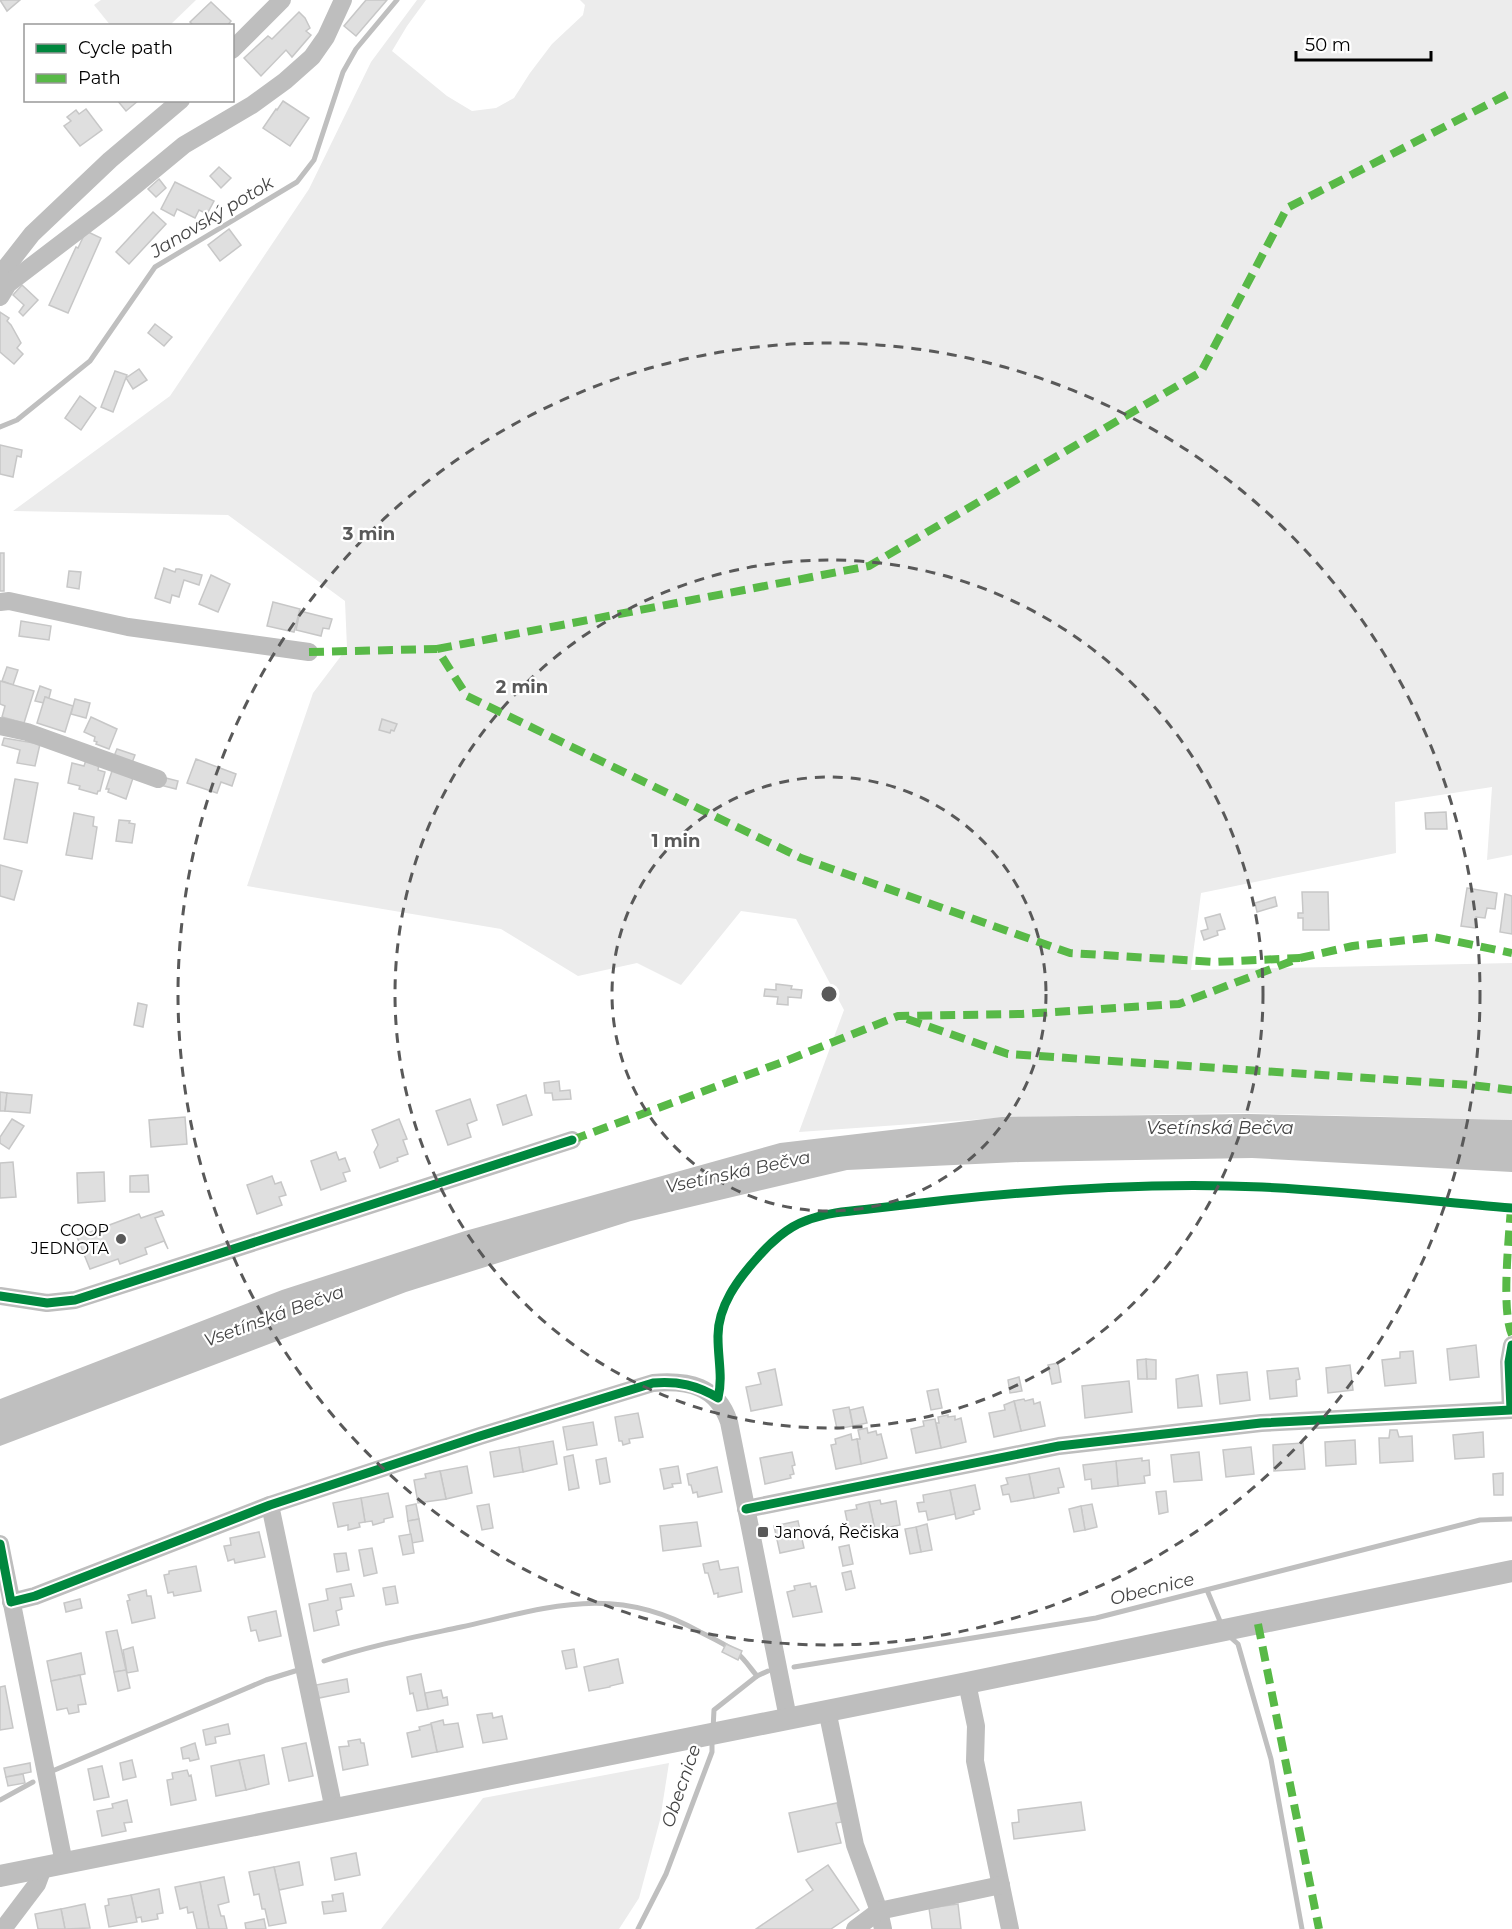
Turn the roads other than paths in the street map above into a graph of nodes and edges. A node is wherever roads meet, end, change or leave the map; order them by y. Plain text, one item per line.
1 (282, 0) edge
2 (343, 0) edge
3 (234, 48) edge
4 (179, 102) edge
5 (2, 283) edge
6 (0, 602) edge
7 (309, 652) dead end
8 (0, 726) edge
9 (158, 779) dead end
10 (572, 1140) dead end
11 (0, 1296) edge
12 (1512, 1346) edge
13 (270, 1505) junction
14 (746, 1509) junction
15 (0, 1544) edge
16 (1512, 1571) edge
17 (10, 1595) junction
18 (967, 1683) junction
19 (827, 1710) junction
20 (788, 1718) junction
21 (333, 1810) junction
22 (53, 1865) junction
23 (0, 1876) edge
24 (1001, 1885) junction
25 (879, 1911) junction
26 (3, 1929) edge
27 (855, 1929) edge
28 (883, 1929) edge
29 (1010, 1929) edge

1 - 3 street
2 - 5 street
4 - 5 street
6 - 7 street
8 - 9 street
10 - 11 street
12 - 14 street
13 - 14 street
13 - 17 street
13 - 21 street
14 - 20 street
15 - 17 street
16 - 18 main road
17 - 22 street
18 - 19 main road
18 - 24 street
19 - 20 main road
19 - 25 street
20 - 21 main road
21 - 22 main road
22 - 23 main road
22 - 26 street
24 - 25 street
24 - 29 street
25 - 27 street
25 - 28 street

